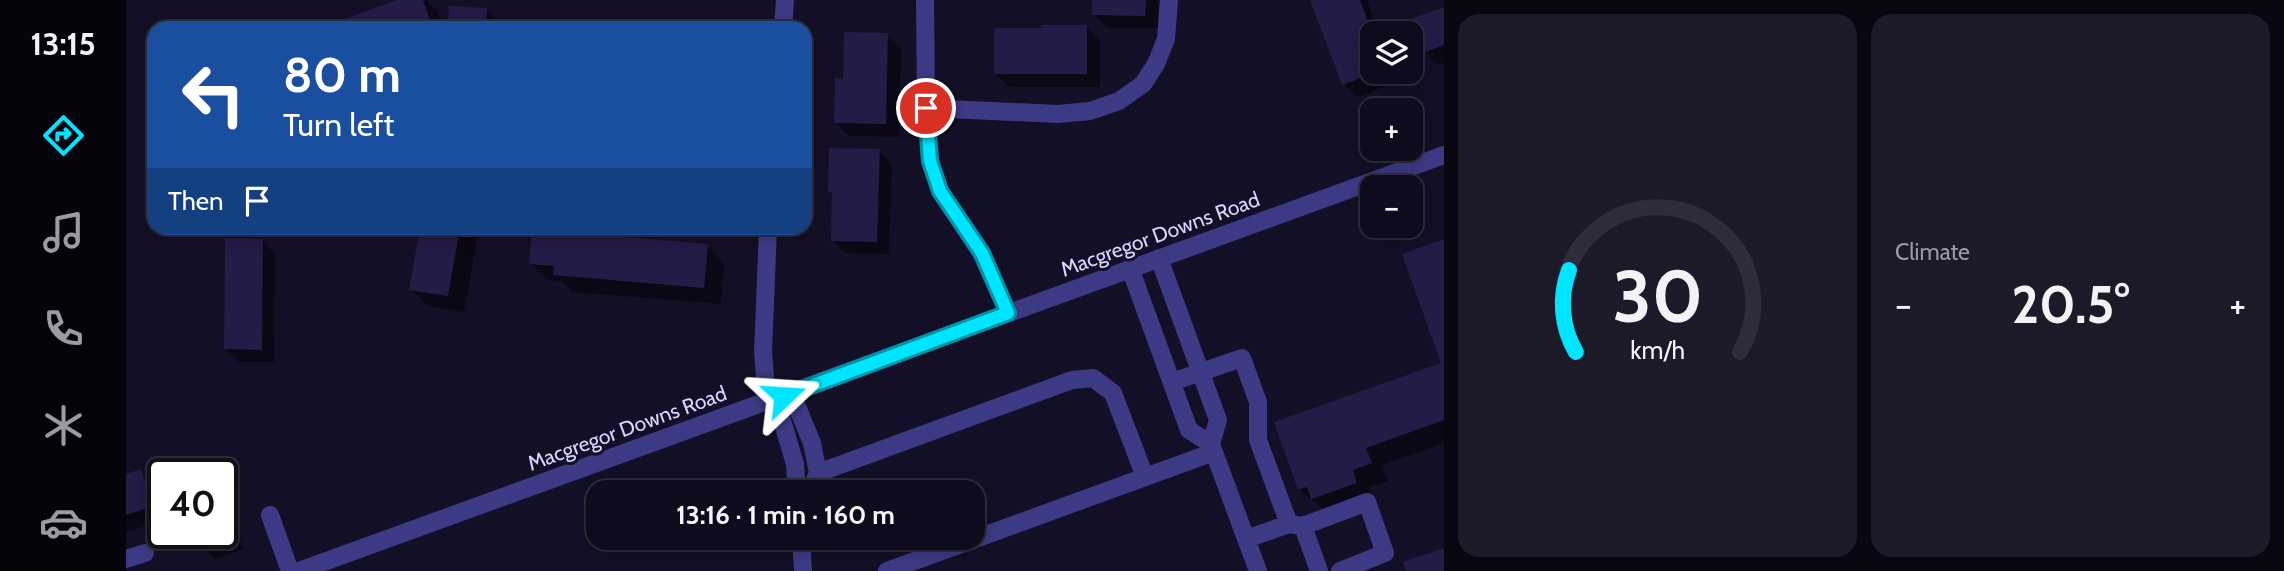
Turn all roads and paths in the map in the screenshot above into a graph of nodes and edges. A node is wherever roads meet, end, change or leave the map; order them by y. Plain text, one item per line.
1 (785, 0) edge
2 (925, 0) edge
3 (1169, 0) edge
4 (784, 21) edge
5 (926, 108) junction
6 (1444, 155) edge
7 (768, 235) edge
8 (1159, 258) junction
9 (1130, 268) junction
10 (1008, 313) junction
11 (1200, 373) junction
12 (1171, 382) junction
13 (779, 400) junction
14 (1213, 448) junction
15 (818, 473) junction
16 (1145, 477) junction
17 (796, 480) edge
18 (815, 480) edge
19 (270, 515) dead end
20 (1296, 525) junction
21 (1246, 539) junction
22 (802, 550) edge
23 (145, 553) dead end
24 (126, 559) edge
25 (290, 571) edge
26 (299, 571) edge
27 (803, 571) edge
28 (887, 571) edge
29 (1258, 571) edge
30 (1319, 571) edge
31 (1340, 571) edge

1 - 4 street
2 - 5 street
3 - 5 street
5 - 10 street
6 - 8 street, Macgregor Downs Road
7 - 13 street
8 - 9 street, Macgregor Downs Road
8 - 11 street
9 - 10 street, Macgregor Downs Road
9 - 12 street
10 - 13 street, Macgregor Downs Road
11 - 12 street
11 - 14 street
11 - 20 street
12 - 14 street
13 - 15 street
13 - 17 street
13 - 26 street, Macgregor Downs Road
14 - 16 street
14 - 21 street
15 - 16 street
15 - 18 street
16 - 28 street
19 - 25 street
20 - 21 street
20 - 30 street
20 - 31 street
21 - 29 street
22 - 27 street
23 - 24 street

